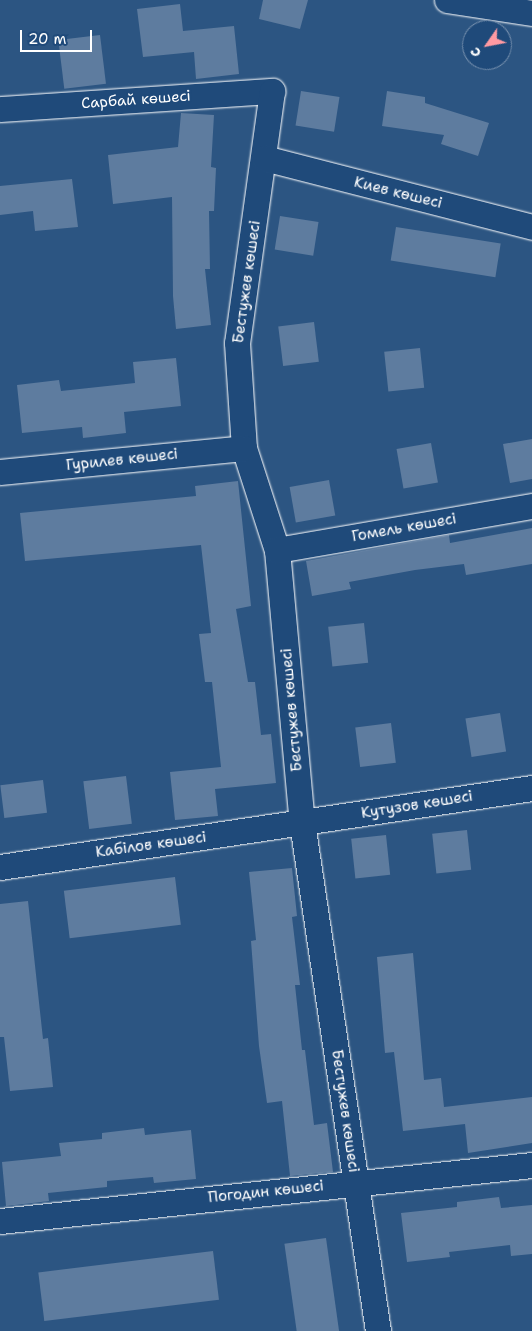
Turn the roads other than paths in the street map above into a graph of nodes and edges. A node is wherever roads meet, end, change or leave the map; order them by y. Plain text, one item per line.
1 (447, 0) edge
2 (532, 13) edge
3 (272, 91) joint
4 (0, 109) edge
5 (264, 158) junction
6 (532, 227) edge
7 (244, 448) junction
8 (0, 472) edge
9 (532, 506) edge
10 (277, 550) junction
11 (532, 788) edge
12 (302, 823) junction
13 (0, 867) edge
14 (532, 1165) edge
15 (355, 1182) junction
16 (0, 1221) edge
17 (378, 1331) edge

1 - 2 street
3 - 4 street, Сарбай көшесі
3 - 5 street, Бестужев көшесі
5 - 6 street, Киев көшесі
5 - 7 street, Бестужев көшесі
7 - 8 street, Гурилев көшесі
7 - 10 street, Бестужев көшесі
9 - 10 street, Гомель көшесі
10 - 12 street, Бестужев көшесі
11 - 12 street, Кутузов көшесі
12 - 13 street, Кабілов көшесі
12 - 15 street, Бестужев көшесі
14 - 15 street, Погодин көшесі
15 - 16 street, Погодин көшесі
15 - 17 street, Бестужев көшесі

